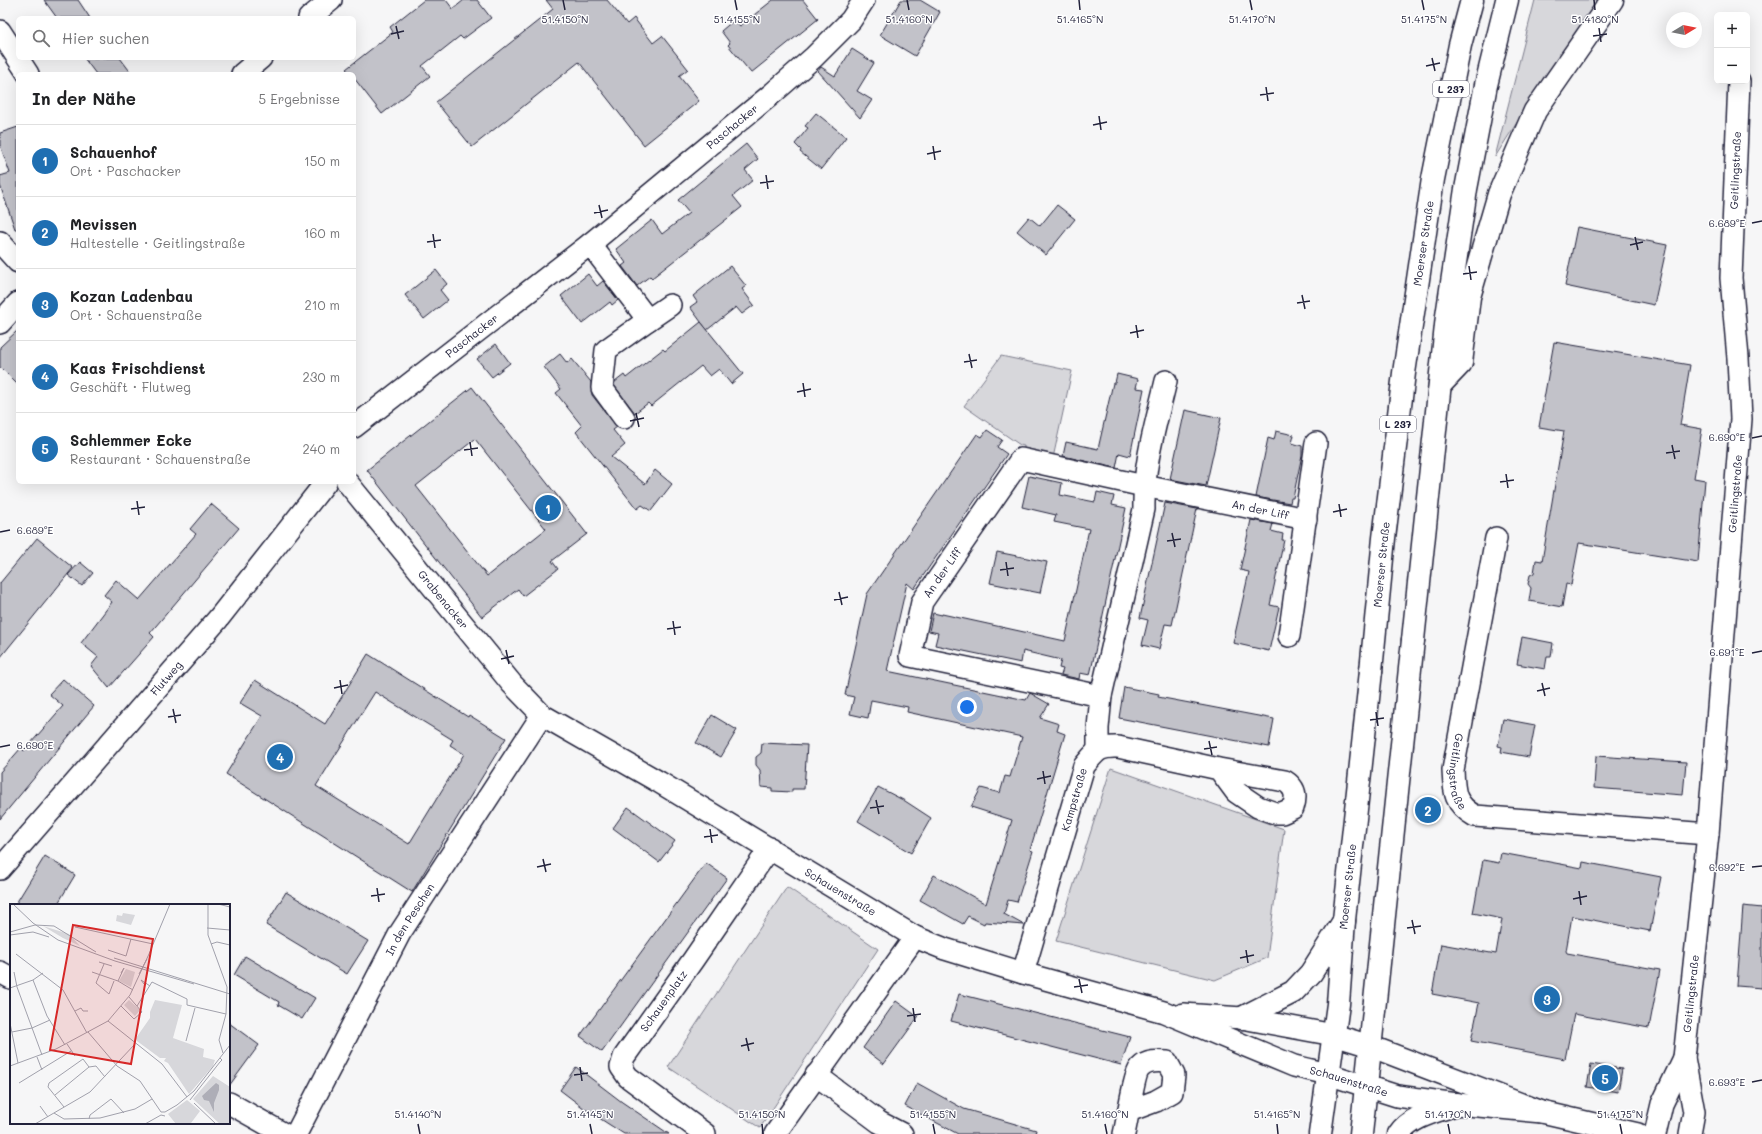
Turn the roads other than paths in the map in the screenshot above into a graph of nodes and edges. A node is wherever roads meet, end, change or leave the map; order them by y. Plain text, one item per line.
1 (331, 0) edge
2 (864, 0) edge
3 (1472, 0) edge
4 (1507, 0) edge
5 (1612, 0) edge
6 (311, 16) edge
7 (0, 31) edge
8 (16, 56) edge
9 (19, 60) edge
10 (259, 60) edge
11 (27, 72) edge
12 (244, 72) edge
13 (1739, 84) edge
14 (0, 242) edge
15 (590, 244) junction
16 (16, 260) edge
17 (16, 305) edge
18 (670, 305) dead end
19 (648, 320) junction
20 (0, 323) edge
21 (1166, 381) dead end
22 (1440, 385) junction
23 (624, 418) dead end
24 (356, 425) edge
25 (1316, 443) dead end
26 (324, 484) edge
27 (349, 484) edge
28 (1144, 486) junction
29 (1306, 519) junction
30 (1496, 538) dead end
31 (1289, 636) dead end
32 (1101, 696) junction
33 (542, 716) junction
34 (1098, 750) junction
35 (1219, 769) dead end
36 (1708, 834) junction
37 (770, 848) junction
38 (0, 869) edge
39 (1344, 920) junction
40 (915, 937) junction
41 (0, 972) edge
42 (1023, 973) junction
43 (10, 977) edge
44 (1164, 1012) junction
45 (1242, 1018) junction
46 (1334, 1035) junction
47 (1370, 1046) junction
48 (1684, 1058) junction
49 (1328, 1074) junction
50 (816, 1075) junction
51 (1365, 1086) junction
52 (230, 1104) edge
53 (1457, 1104) junction
54 (1129, 1110) dead end
55 (1542, 1112) junction
56 (284, 1134) edge
57 (296, 1134) edge
58 (705, 1134) edge
59 (775, 1134) edge
60 (902, 1134) edge
61 (1124, 1134) edge
62 (1320, 1134) edge
63 (1361, 1134) edge
64 (1399, 1134) edge
65 (1638, 1134) edge
66 (1655, 1134) edge
67 (1690, 1134) edge

1 - 6 street
2 - 15 street, Paschacker
3 - 39 main road, Moerser Straße / L 237
4 - 22 main road, L 237
5 - 22 main road
7 - 8 street
9 - 11 street
10 - 12 street
13 - 36 street, Geitlingstraße
14 - 16 street
15 - 19 street
15 - 24 street, Paschacker
17 - 20 street
18 - 19 street
19 - 23 street
21 - 28 street
22 - 47 main road, L 237
25 - 29 street
26 - 38 street, Flutweg
27 - 33 street, Grabenacker
28 - 29 street, An der Liff
28 - 32 street
28 - 32 street, An der Liff
29 - 31 street
30 - 36 street, Geitlingstraße
32 - 34 street
33 - 37 street, Schauenstraße
33 - 57 street, In den Peschen
34 - 35 street
34 - 42 street, Kampstraße
36 - 48 street, Geitlingstraße
37 - 40 street, Schauenstraße
37 - 58 street, Schauenplatz
39 - 45 main road
39 - 46 main road, Moerser Straße / L 237
40 - 42 street, Schauenstraße
40 - 50 street
41 - 43 street
42 - 44 street, Schauenstraße
44 - 45 street, Schauenstraße
44 - 49 street, Schauenstraße
45 - 46 street, Schauenstraße
46 - 47 street, Schauenstraße
46 - 49 main road, Moerser Straße / L 237
47 - 51 main road, L 237
47 - 55 street, Schauenstraße
48 - 66 street, Geitlingstraße
48 - 67 street, Geitlingstraße
49 - 51 street, Schauenstraße
49 - 62 main road, Moerser Straße / L 237
50 - 59 street
50 - 60 street
51 - 53 street, Schauenstraße
51 - 63 main road, L 237
52 - 56 street
53 - 55 street, Schauenstraße
53 - 64 main road
54 - 61 street
55 - 65 street, Schauenstraße

